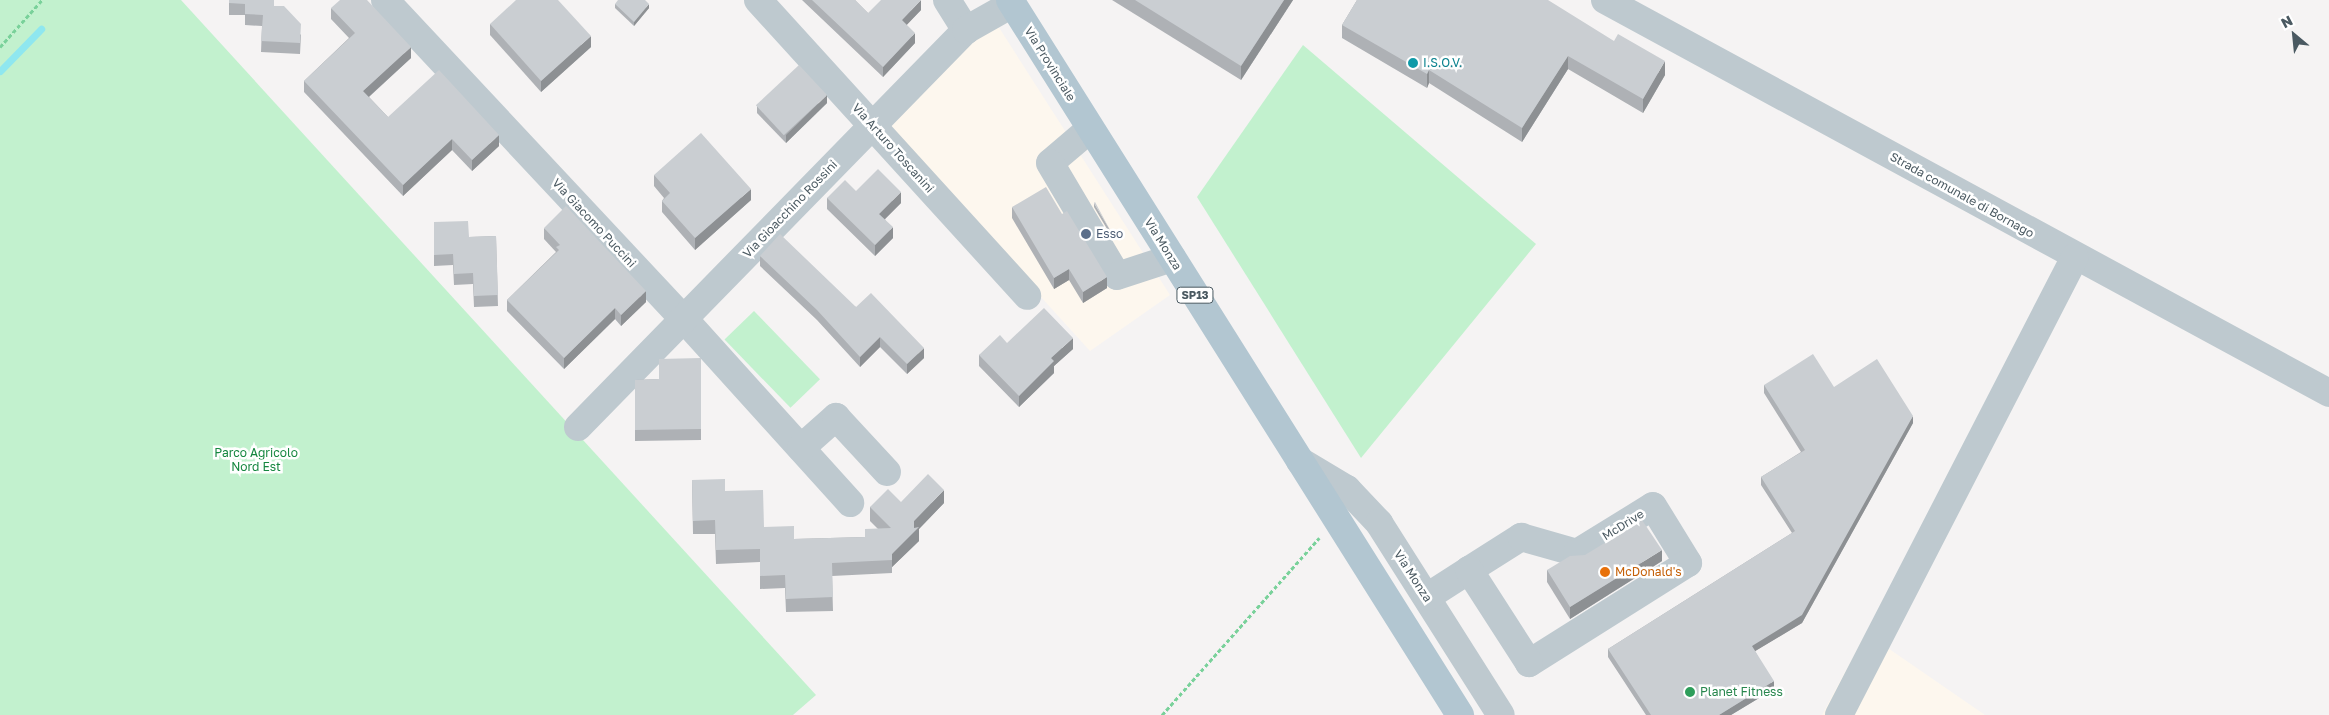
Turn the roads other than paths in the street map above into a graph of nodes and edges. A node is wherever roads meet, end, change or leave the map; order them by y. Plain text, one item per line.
1 (385, 0) edge
2 (758, 0) edge
3 (947, 0) edge
4 (1605, 0) edge
5 (1011, 2) edge
6 (966, 30) junction
7 (871, 124) junction
8 (1090, 129) junction
9 (2076, 257) junction
10 (1172, 258) junction
11 (1027, 296) dead end
12 (684, 319) junction
13 (2326, 390) edge
14 (578, 427) dead end
15 (801, 448) junction
16 (1300, 461) junction
17 (887, 472) dead end
18 (850, 503) dead end
19 (1469, 570) junction
20 (1427, 597) junction
21 (1460, 715) edge
22 (1501, 715) edge
23 (1839, 715) edge

1 - 12 street, Via Giacomo Puccini
2 - 7 street, Via Arturo Toscanini
3 - 6 street
4 - 9 street, Strada comunale di Bornago
5 - 6 street, Via Gioacchino Rossini
5 - 8 main road, Via Provinciale / SP13
6 - 7 street, Via Gioacchino Rossini
7 - 11 street, Via Arturo Toscanini
7 - 12 street, Via Gioacchino Rossini
8 - 10 main road, Via Monza / SP13
8 - 10 street
9 - 13 street, Strada comunale di Bornago
9 - 23 street
10 - 16 main road, Via Monza / SP13
12 - 14 street, Via Gioacchino Rossini
12 - 15 street, Via Giacomo Puccini
15 - 17 street
15 - 18 street, Via Giacomo Puccini
16 - 20 street, Via Monza
16 - 21 main road, Via Monza / SP13
19 - 19 street, McDrive
19 - 20 street
20 - 22 street, Via Monza

